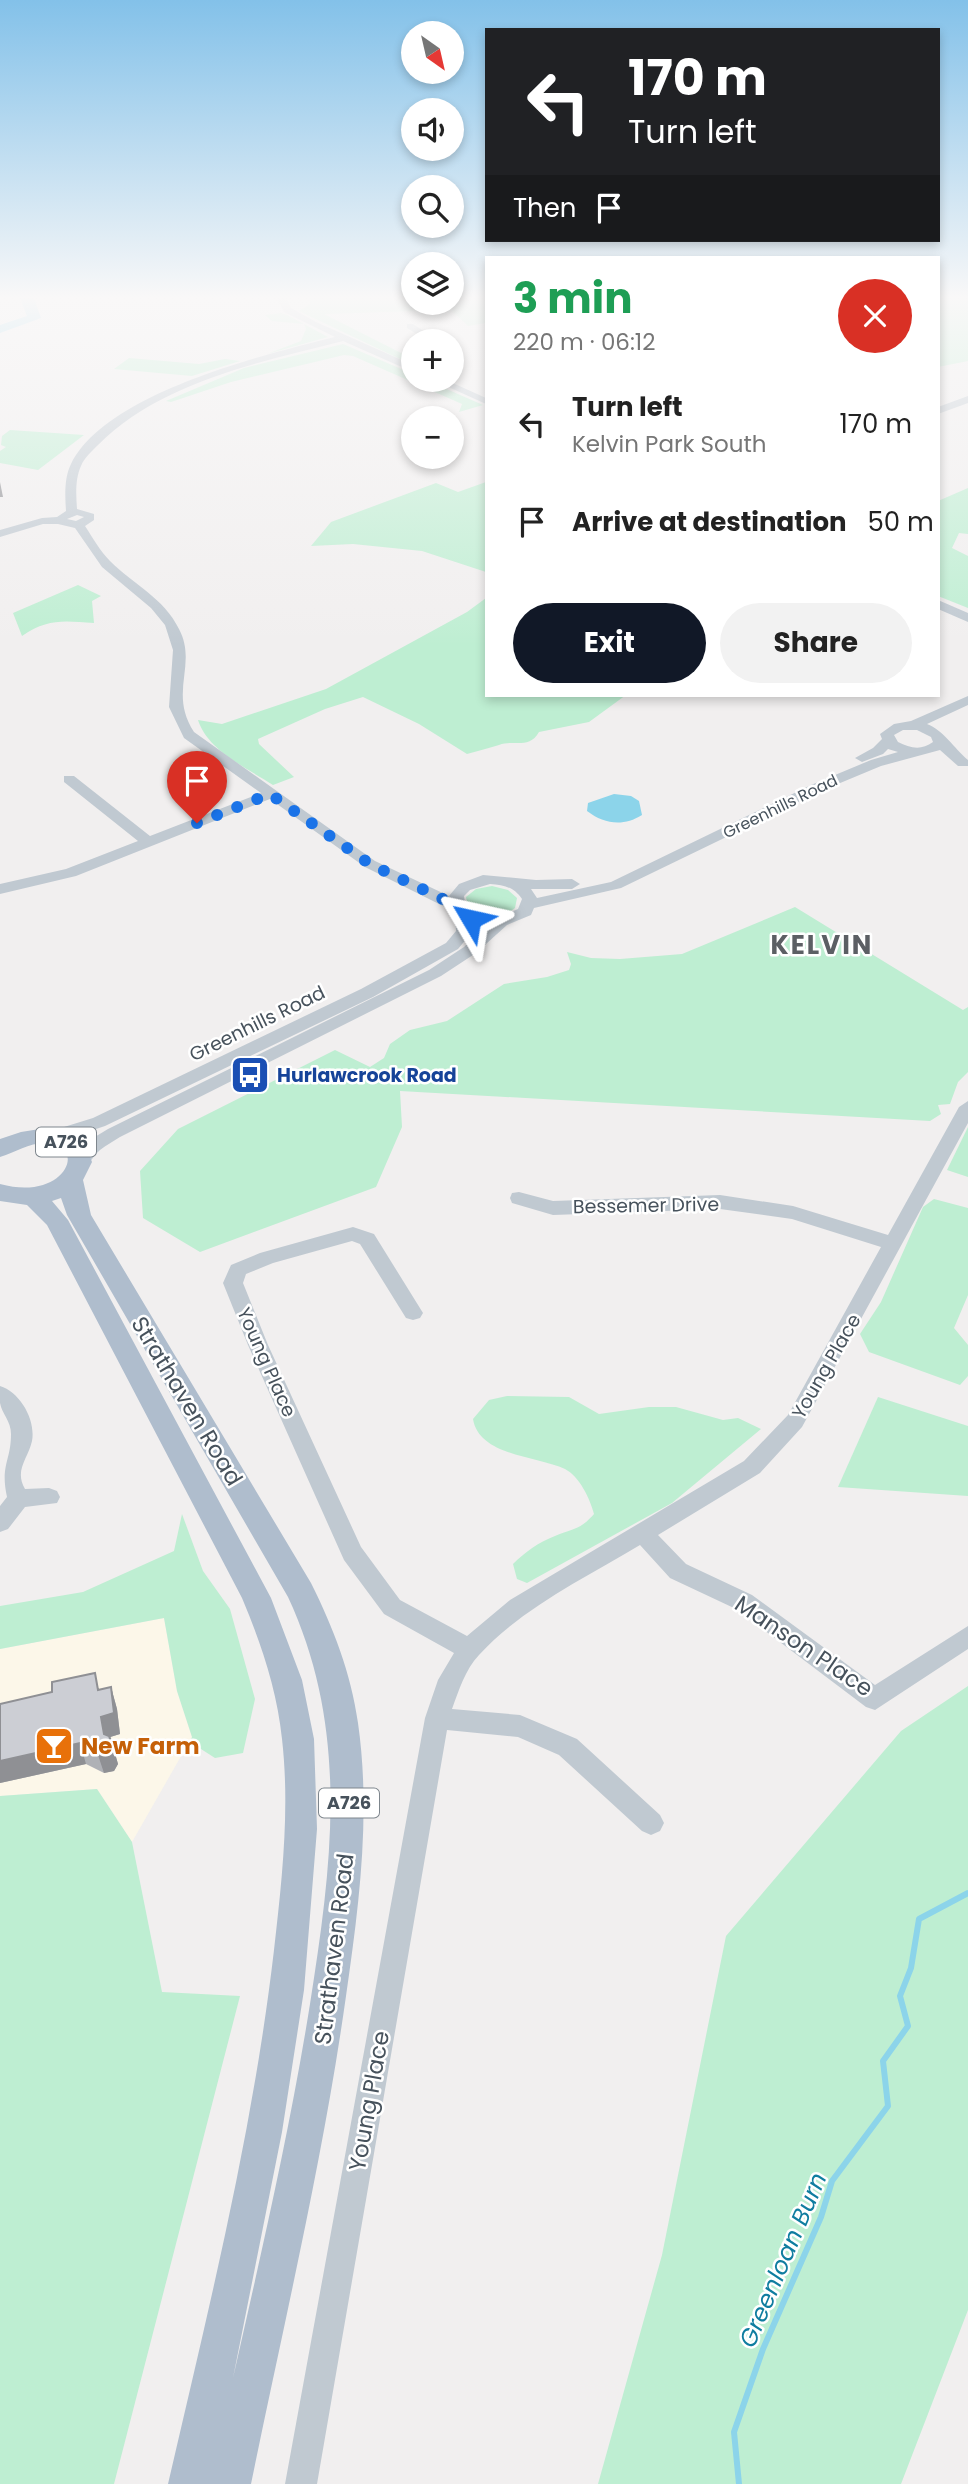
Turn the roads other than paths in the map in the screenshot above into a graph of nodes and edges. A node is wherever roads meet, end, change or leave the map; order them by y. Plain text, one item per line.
1 (130, 414) edge
2 (75, 518) junction
3 (0, 534) edge
4 (940, 605) edge
5 (968, 618) edge
6 (968, 700) edge
7 (968, 713) edge
8 (912, 726) junction
9 (939, 739) junction
10 (888, 741) junction
11 (919, 752) junction
12 (965, 764) edge
13 (69, 779) dead end
14 (270, 794) junction
15 (148, 842) junction
16 (507, 881) junction
17 (411, 883) junction
18 (474, 883) junction
19 (0, 889) edge
20 (529, 905) junction
21 (460, 911) junction
22 (501, 922) junction
23 (968, 1107) edge
24 (41, 1136) junction
25 (3, 1144) edge
26 (76, 1171) junction
27 (0, 1193) edge
28 (33, 1197) junction
29 (519, 1198) dead end
30 (894, 1244) junction
31 (414, 1312) dead end
32 (0, 1394) edge
33 (49, 1497) dead end
34 (19, 1498) junction
35 (0, 1523) edge
36 (643, 1534) junction
37 (968, 1636) edge
38 (469, 1649) junction
39 (437, 1718) junction
40 (651, 1823) dead end
41 (189, 2484) edge
42 (230, 2484) edge
43 (301, 2484) edge

1 - 2 street
2 - 3 street
2 - 14 street
4 - 5 street
6 - 8 street
7 - 9 street
8 - 9 street
8 - 10 street, Greenhills Road
9 - 11 street, Greenhills Road
9 - 12 street
10 - 11 street
10 - 16 street, Greenhills Road
11 - 12 street
11 - 20 street, Greenhills Road
13 - 15 street
14 - 15 street
14 - 17 street
15 - 19 street
16 - 18 street
16 - 20 street
17 - 18 street
17 - 21 street
18 - 21 street
20 - 22 street
21 - 22 street
21 - 24 street, Greenhills Road
22 - 26 street, Greenhills Road
23 - 30 street, Young Place
24 - 25 main road, A726
24 - 26 main road, A726
26 - 28 main road, A726
26 - 42 main road, Strathaven Road / A726
27 - 28 main road
28 - 41 main road, Strathaven Road / A726
29 - 30 street, Bessemer Drive
30 - 36 street, Young Place
31 - 38 street, Young Place
32 - 34 street
33 - 34 street
34 - 35 street
36 - 37 street, Manson Place
36 - 38 street, Young Place
38 - 39 street, Young Place
39 - 40 street
39 - 43 street, Young Place

